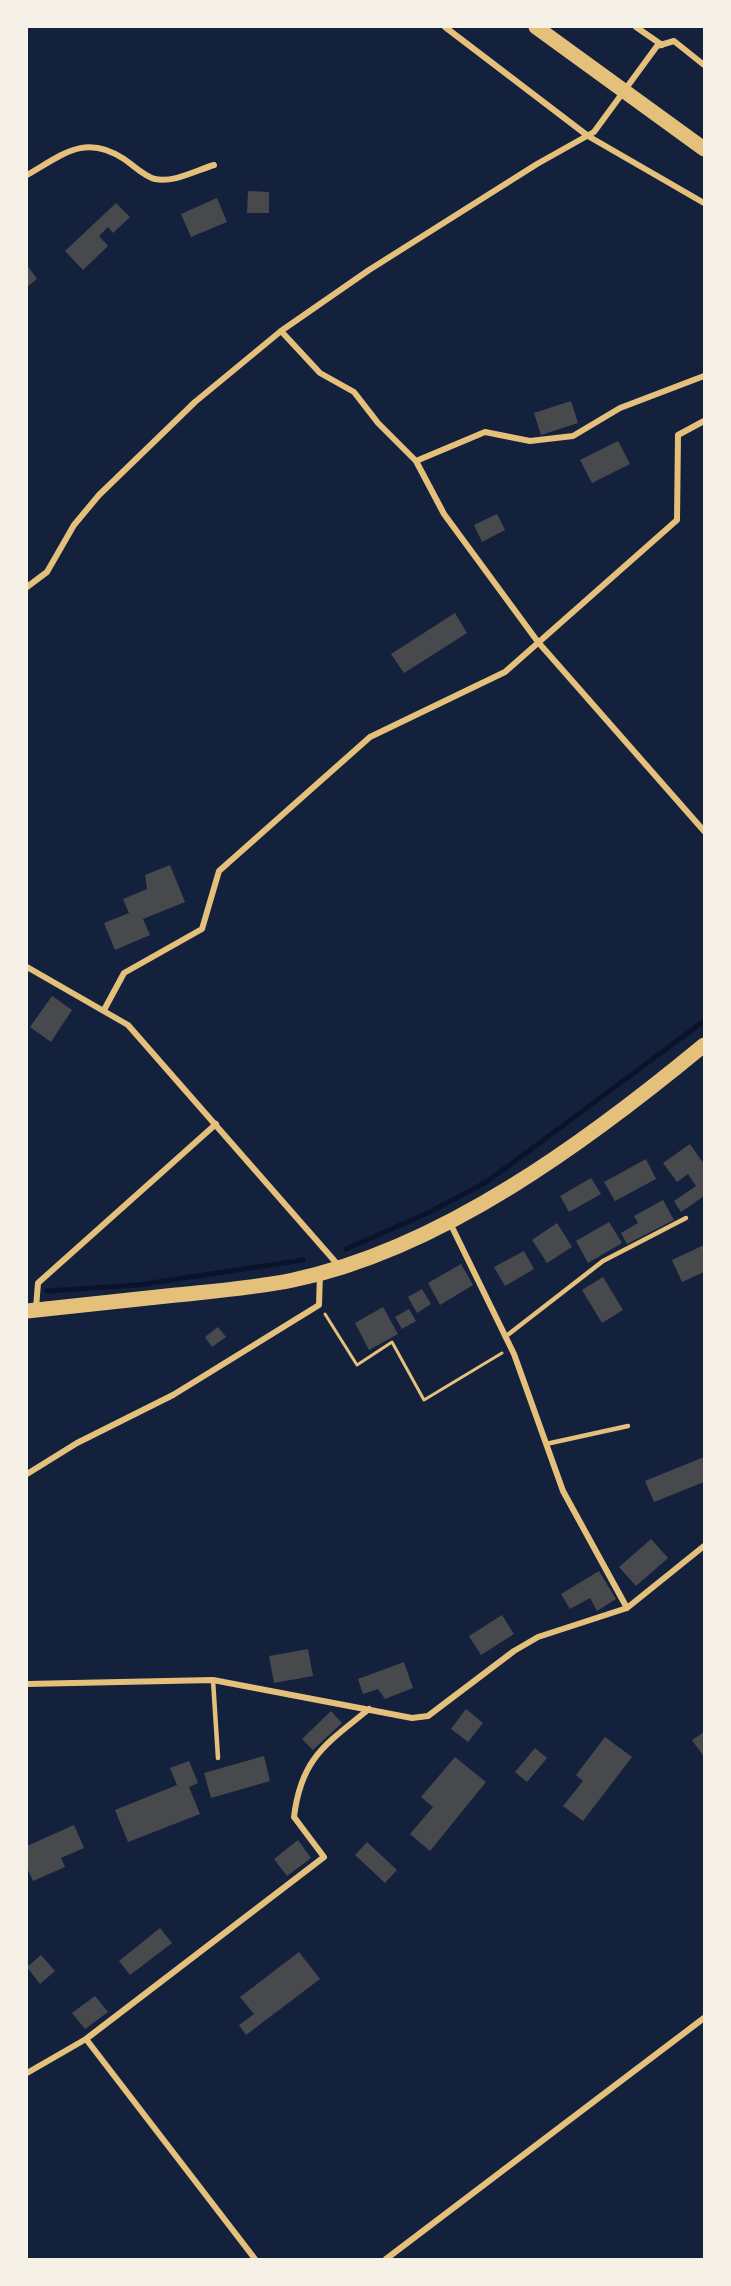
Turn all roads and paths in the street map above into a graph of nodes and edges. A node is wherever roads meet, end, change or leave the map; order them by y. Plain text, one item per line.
1 (445, 27) edge
2 (536, 27) edge
3 (636, 27) edge
4 (659, 46) junction
5 (704, 65) edge
6 (591, 134) junction
7 (704, 149) edge
8 (214, 165) dead end
9 (27, 175) edge
10 (704, 203) edge
11 (281, 331) junction
12 (704, 376) edge
13 (704, 421) edge
14 (416, 461) junction
15 (27, 587) edge
16 (538, 642) junction
17 (704, 831) edge
18 (27, 966) edge
19 (104, 1010) junction
20 (704, 1045) edge
21 (216, 1124) junction
22 (686, 1218) dead end
23 (450, 1222) junction
24 (339, 1266) junction
25 (320, 1272) junction
26 (319, 1305) junction
27 (31, 1310) edge
28 (505, 1336) junction
29 (511, 1348) junction
30 (628, 1426) dead end
31 (546, 1444) junction
32 (27, 1474) edge
33 (704, 1546) edge
34 (627, 1608) junction
35 (213, 1680) junction
36 (27, 1684) edge
37 (369, 1709) junction
38 (218, 1758) dead end
39 (704, 2018) edge
40 (86, 2039) junction
41 (27, 2073) edge
42 (255, 2259) edge
43 (386, 2259) edge

1 - 6 street
2 - 7 main road
3 - 4 street
4 - 5 street
4 - 6 street
6 - 10 street
6 - 11 street
8 - 9 street
11 - 14 street
11 - 15 street
12 - 14 street
13 - 16 street
14 - 16 street
16 - 17 street
16 - 19 street
18 - 19 street
19 - 21 street
20 - 23 main road
21 - 24 street
21 - 27 street
22 - 28 lane
23 - 24 main road
23 - 28 street
24 - 25 main road
25 - 26 street
25 - 27 main road
26 - 29 path
26 - 32 street
28 - 29 street
29 - 31 street
30 - 31 lane
31 - 34 street
33 - 34 street
34 - 37 street
35 - 36 street
35 - 37 street
35 - 38 lane
37 - 40 street
39 - 43 street
40 - 41 street
40 - 42 street

